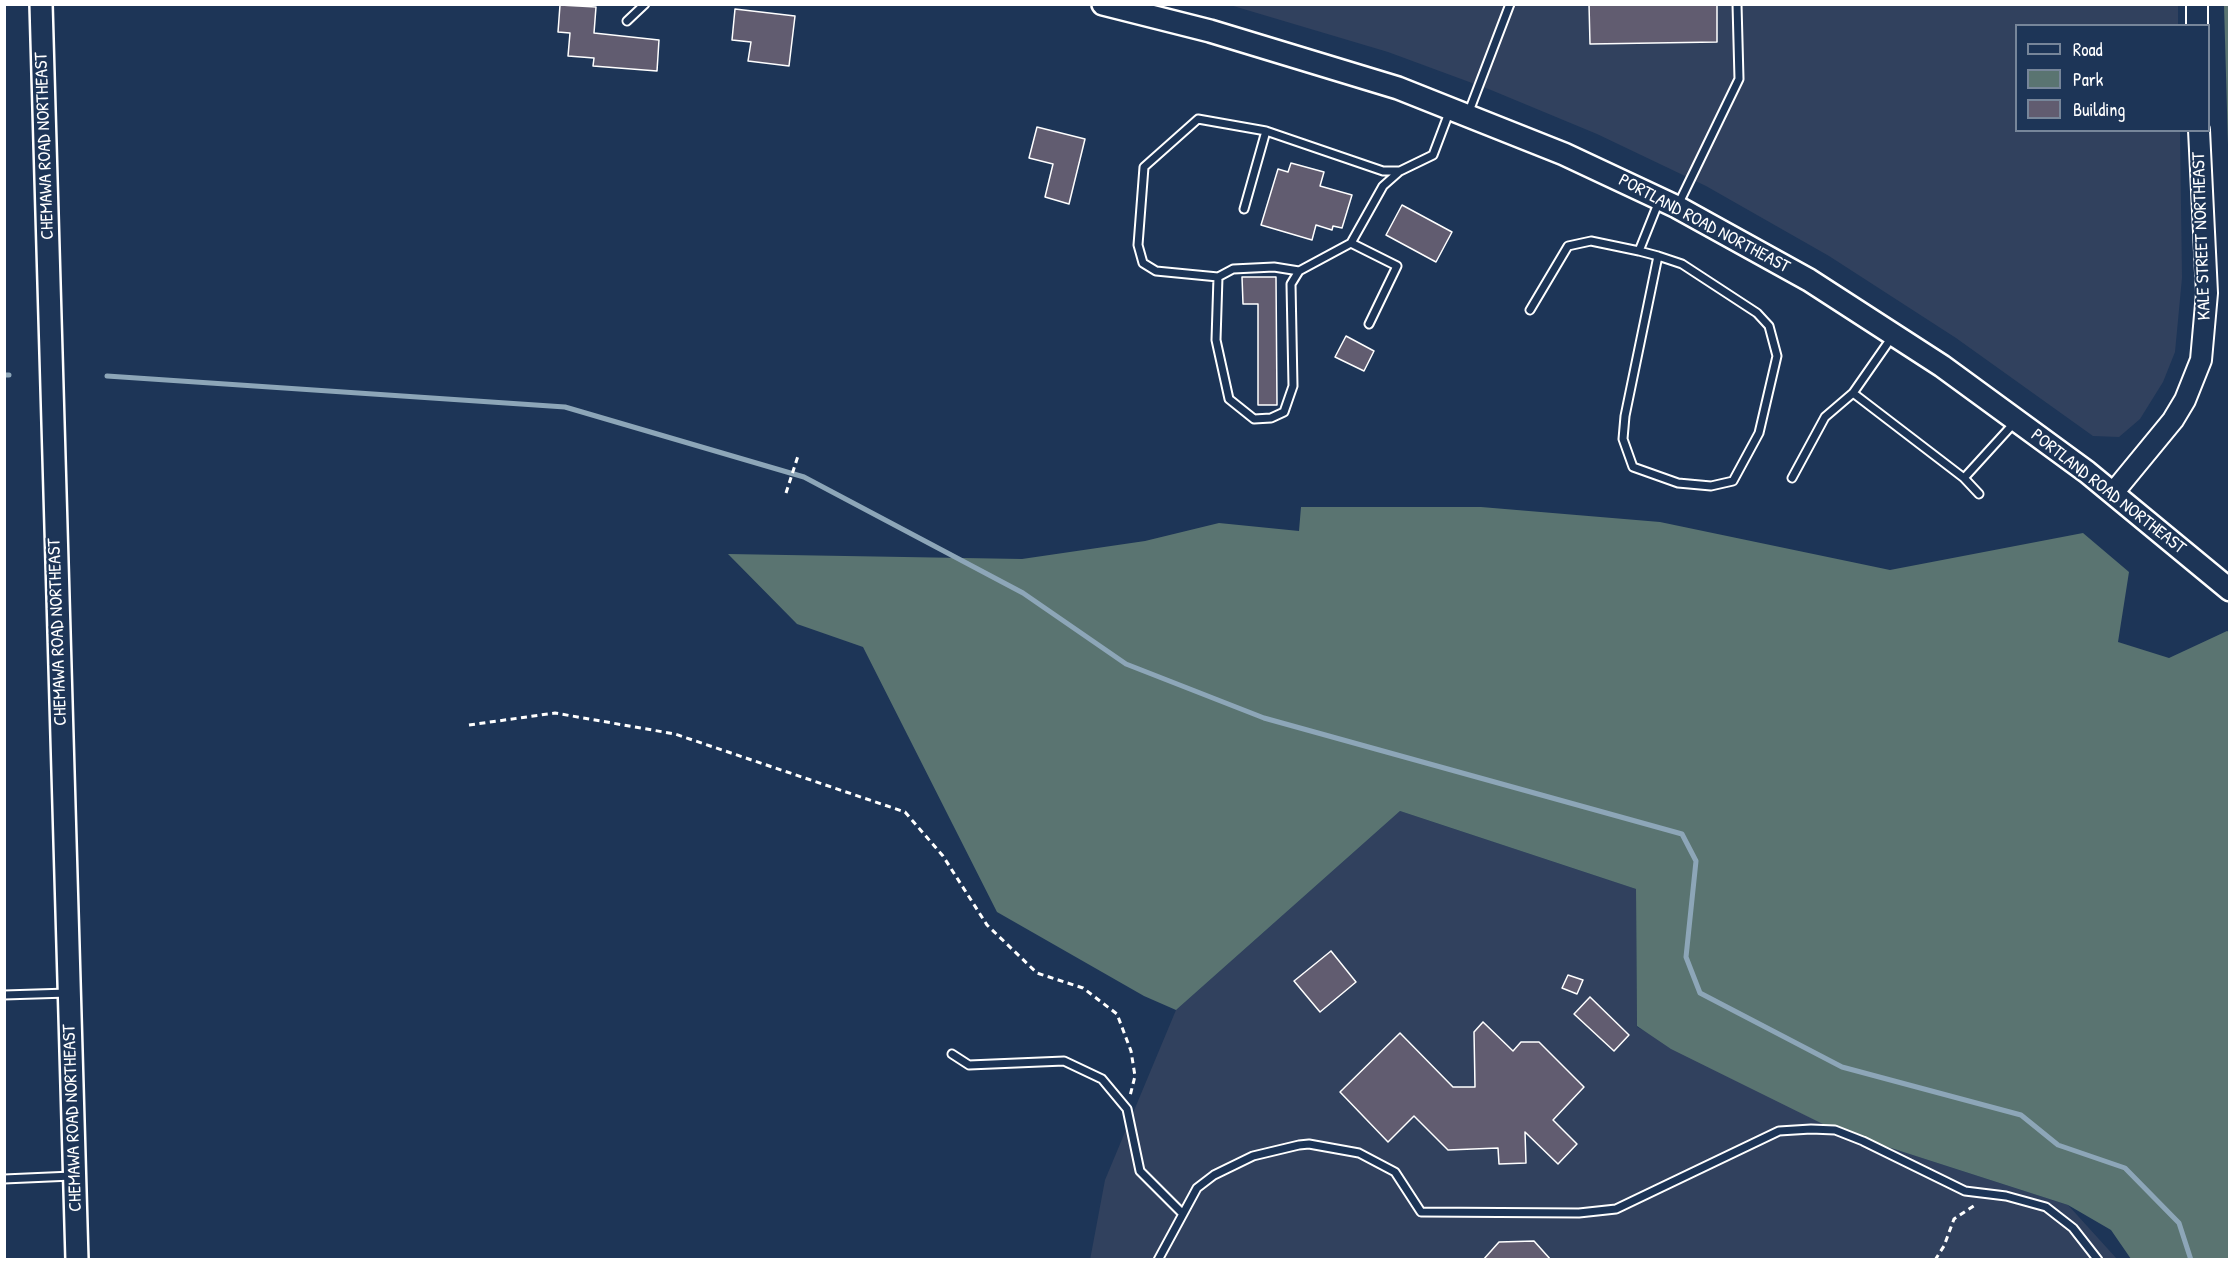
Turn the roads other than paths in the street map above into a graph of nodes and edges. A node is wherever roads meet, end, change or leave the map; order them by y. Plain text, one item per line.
1 (41, 4) edge
2 (645, 4) edge
3 (1103, 4) edge
4 (1510, 4) edge
5 (1737, 4) edge
6 (2197, 4) edge
7 (627, 21) dead end
8 (2198, 24) edge
9 (1459, 111) junction
10 (1266, 131) junction
11 (2199, 132) edge
12 (1400, 171) junction
13 (1668, 203) junction
14 (1244, 209) dead end
15 (1351, 243) junction
16 (1638, 251) junction
17 (1658, 256) junction
18 (1299, 271) junction
19 (1218, 277) junction
20 (1530, 309) dead end
21 (1369, 324) dead end
22 (1894, 334) junction
23 (1853, 393) junction
24 (2017, 420) junction
25 (1964, 477) junction
26 (1792, 478) dead end
27 (2113, 493) junction
28 (1979, 494) dead end
29 (2229, 590) edge
30 (69, 993) junction
31 (4, 996) edge
32 (952, 1054) dead end
33 (75, 1176) junction
34 (4, 1179) edge
35 (1182, 1213) junction
36 (77, 1260) edge
37 (1158, 1260) edge
38 (2098, 1260) edge

1 - 30 main road, CHEMAWA ROAD NORTHEAST
2 - 7 lane
3 - 9 main road, PORTLAND ROAD NORTHEAST
4 - 9 lane
5 - 13 lane
6 - 8 street
9 - 12 lane
9 - 13 main road, PORTLAND ROAD NORTHEAST
10 - 12 lane
10 - 14 lane
10 - 19 lane
11 - 27 street, KALE STREET NORTHEAST
12 - 15 lane
13 - 16 lane
13 - 22 main road, PORTLAND ROAD NORTHEAST
15 - 18 lane
15 - 21 lane
16 - 17 lane
16 - 20 lane
17 - 17 lane
18 - 19 lane
18 - 19 lane
22 - 23 lane
22 - 24 main road, PORTLAND ROAD NORTHEAST
23 - 25 lane
23 - 26 lane
24 - 25 lane
24 - 27 main road, PORTLAND ROAD NORTHEAST
25 - 28 lane
27 - 29 main road, PORTLAND ROAD NORTHEAST
30 - 31 lane
30 - 33 main road, CHEMAWA ROAD NORTHEAST
32 - 35 lane
33 - 34 lane
33 - 36 main road, CHEMAWA ROAD NORTHEAST
35 - 37 lane
35 - 38 lane

